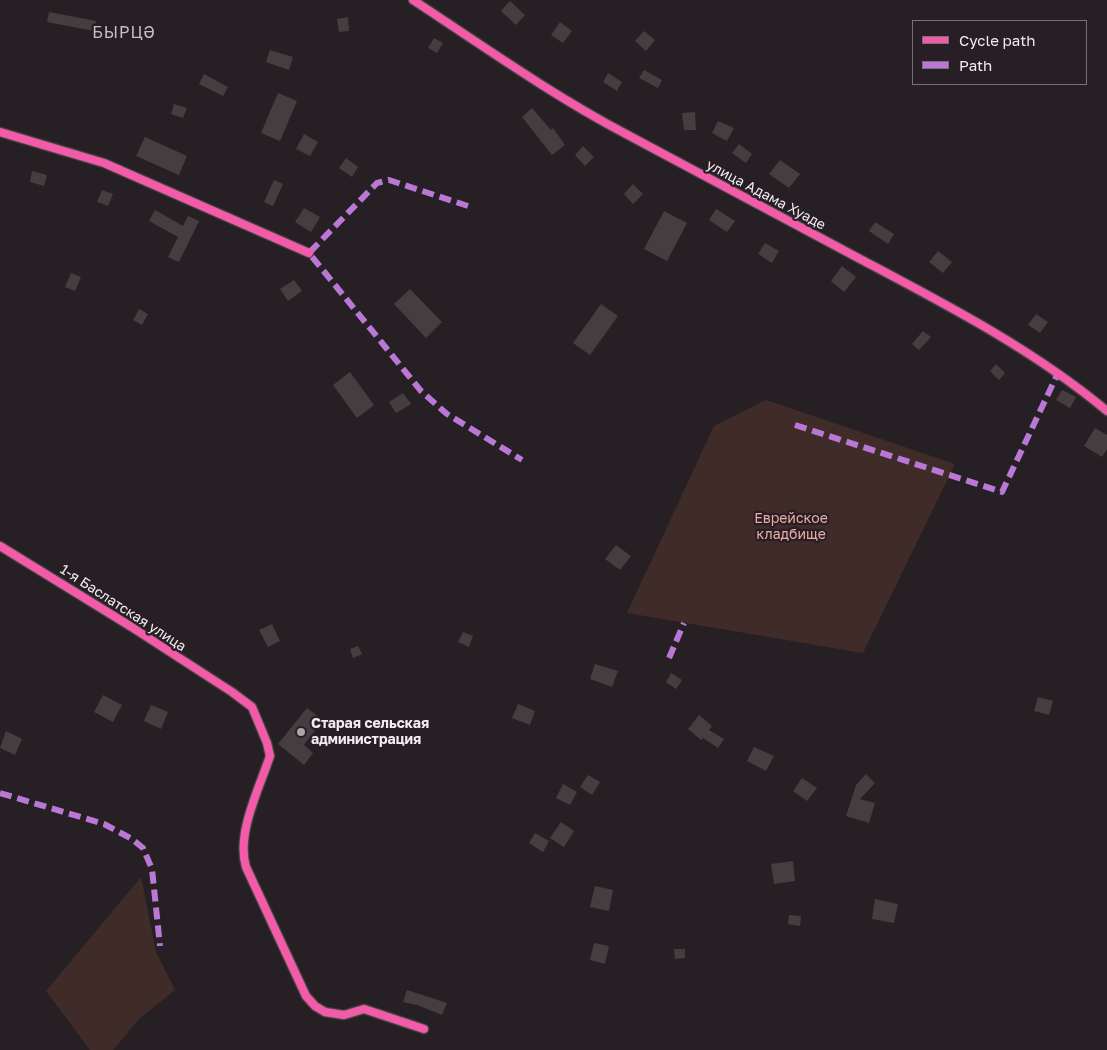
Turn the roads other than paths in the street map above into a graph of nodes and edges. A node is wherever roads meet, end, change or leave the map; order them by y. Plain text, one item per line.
1 (413, 0) edge
2 (0, 132) edge
3 (309, 253) dead end
4 (1107, 411) edge
5 (0, 546) edge
6 (424, 1029) dead end

1 - 4 street, улица Адама Хуаде
2 - 3 street
5 - 6 street, 1-я Баслатская улица

